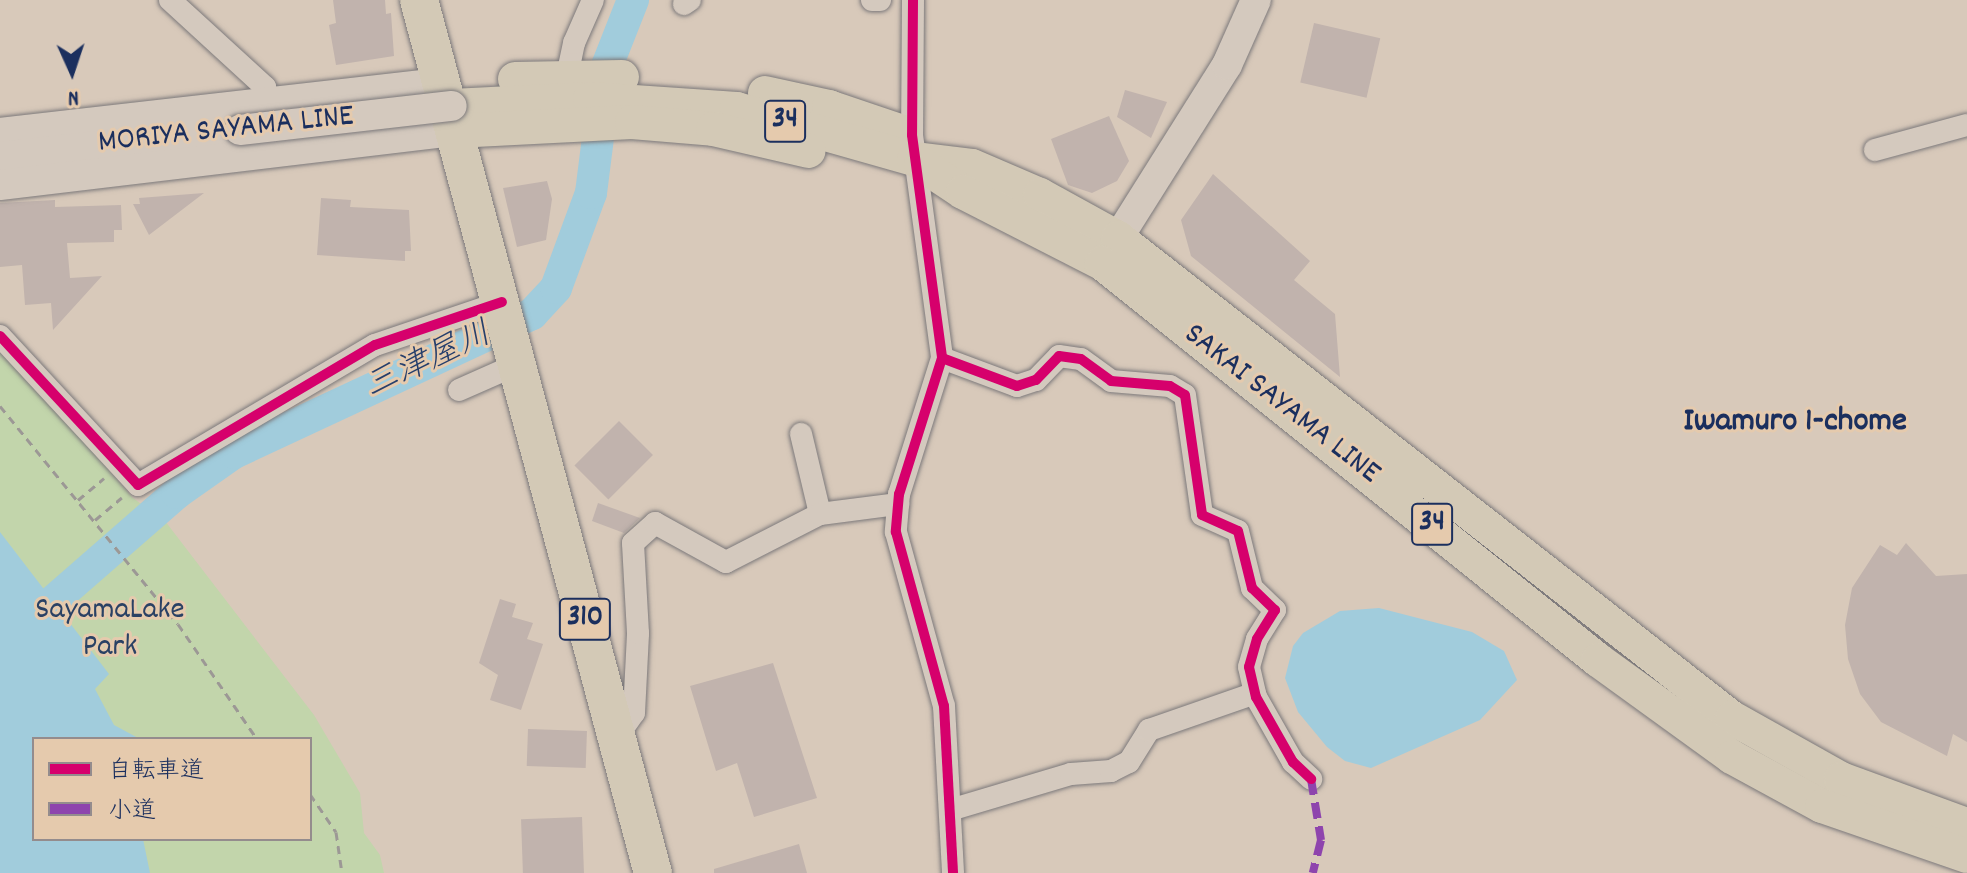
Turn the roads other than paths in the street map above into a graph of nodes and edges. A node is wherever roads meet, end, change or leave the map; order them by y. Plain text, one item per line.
1 (170, 0) edge
2 (419, 0) edge
3 (593, 0) edge
4 (872, 0) edge
5 (880, 0) edge
6 (913, 0) edge
7 (1256, 0) edge
8 (573, 76) junction
9 (641, 100) junction
10 (268, 104) junction
11 (450, 107) junction
12 (1967, 125) edge
13 (0, 133) edge
14 (1875, 150) dead end
15 (0, 157) edge
16 (914, 159) junction
17 (0, 185) edge
18 (1110, 250) junction
19 (503, 305) junction
20 (0, 336) edge
21 (942, 358) junction
22 (518, 364) junction
23 (459, 390) dead end
24 (801, 434) dead end
25 (898, 504) junction
26 (820, 514) junction
27 (1255, 693) junction
28 (617, 737) junction
29 (1311, 779) dead end
30 (950, 810) junction
31 (1967, 825) edge
32 (1967, 856) edge
33 (653, 873) edge
34 (953, 873) edge

1 - 10 street
2 - 11 highway, 310
3 - 8 street
4 - 5 street
6 - 16 street
7 - 18 main road
8 - 9 main road
8 - 11 main road
9 - 11 main road, SAKAI SAYAMA LINE / 34
9 - 11 main road
9 - 16 main road, SAKAI SAYAMA LINE / 34
10 - 11 main road
10 - 13 main road
11 - 15 main road, MORIYA SAYAMA LINE, bridge
11 - 17 main road
11 - 19 highway, 310
12 - 14 street
16 - 18 main road, SAKAI SAYAMA LINE / 34
16 - 21 street
18 - 31 main road, SAKAI SAYAMA LINE / 34
18 - 32 main road, SAKAI SAYAMA LINE / 34
19 - 20 street
19 - 22 highway, 310
21 - 25 street
21 - 27 street
22 - 23 street
22 - 28 highway, 310
24 - 26 street
25 - 26 street
25 - 30 street
26 - 28 street
27 - 29 street
27 - 30 street
28 - 33 highway, 310
30 - 34 street

